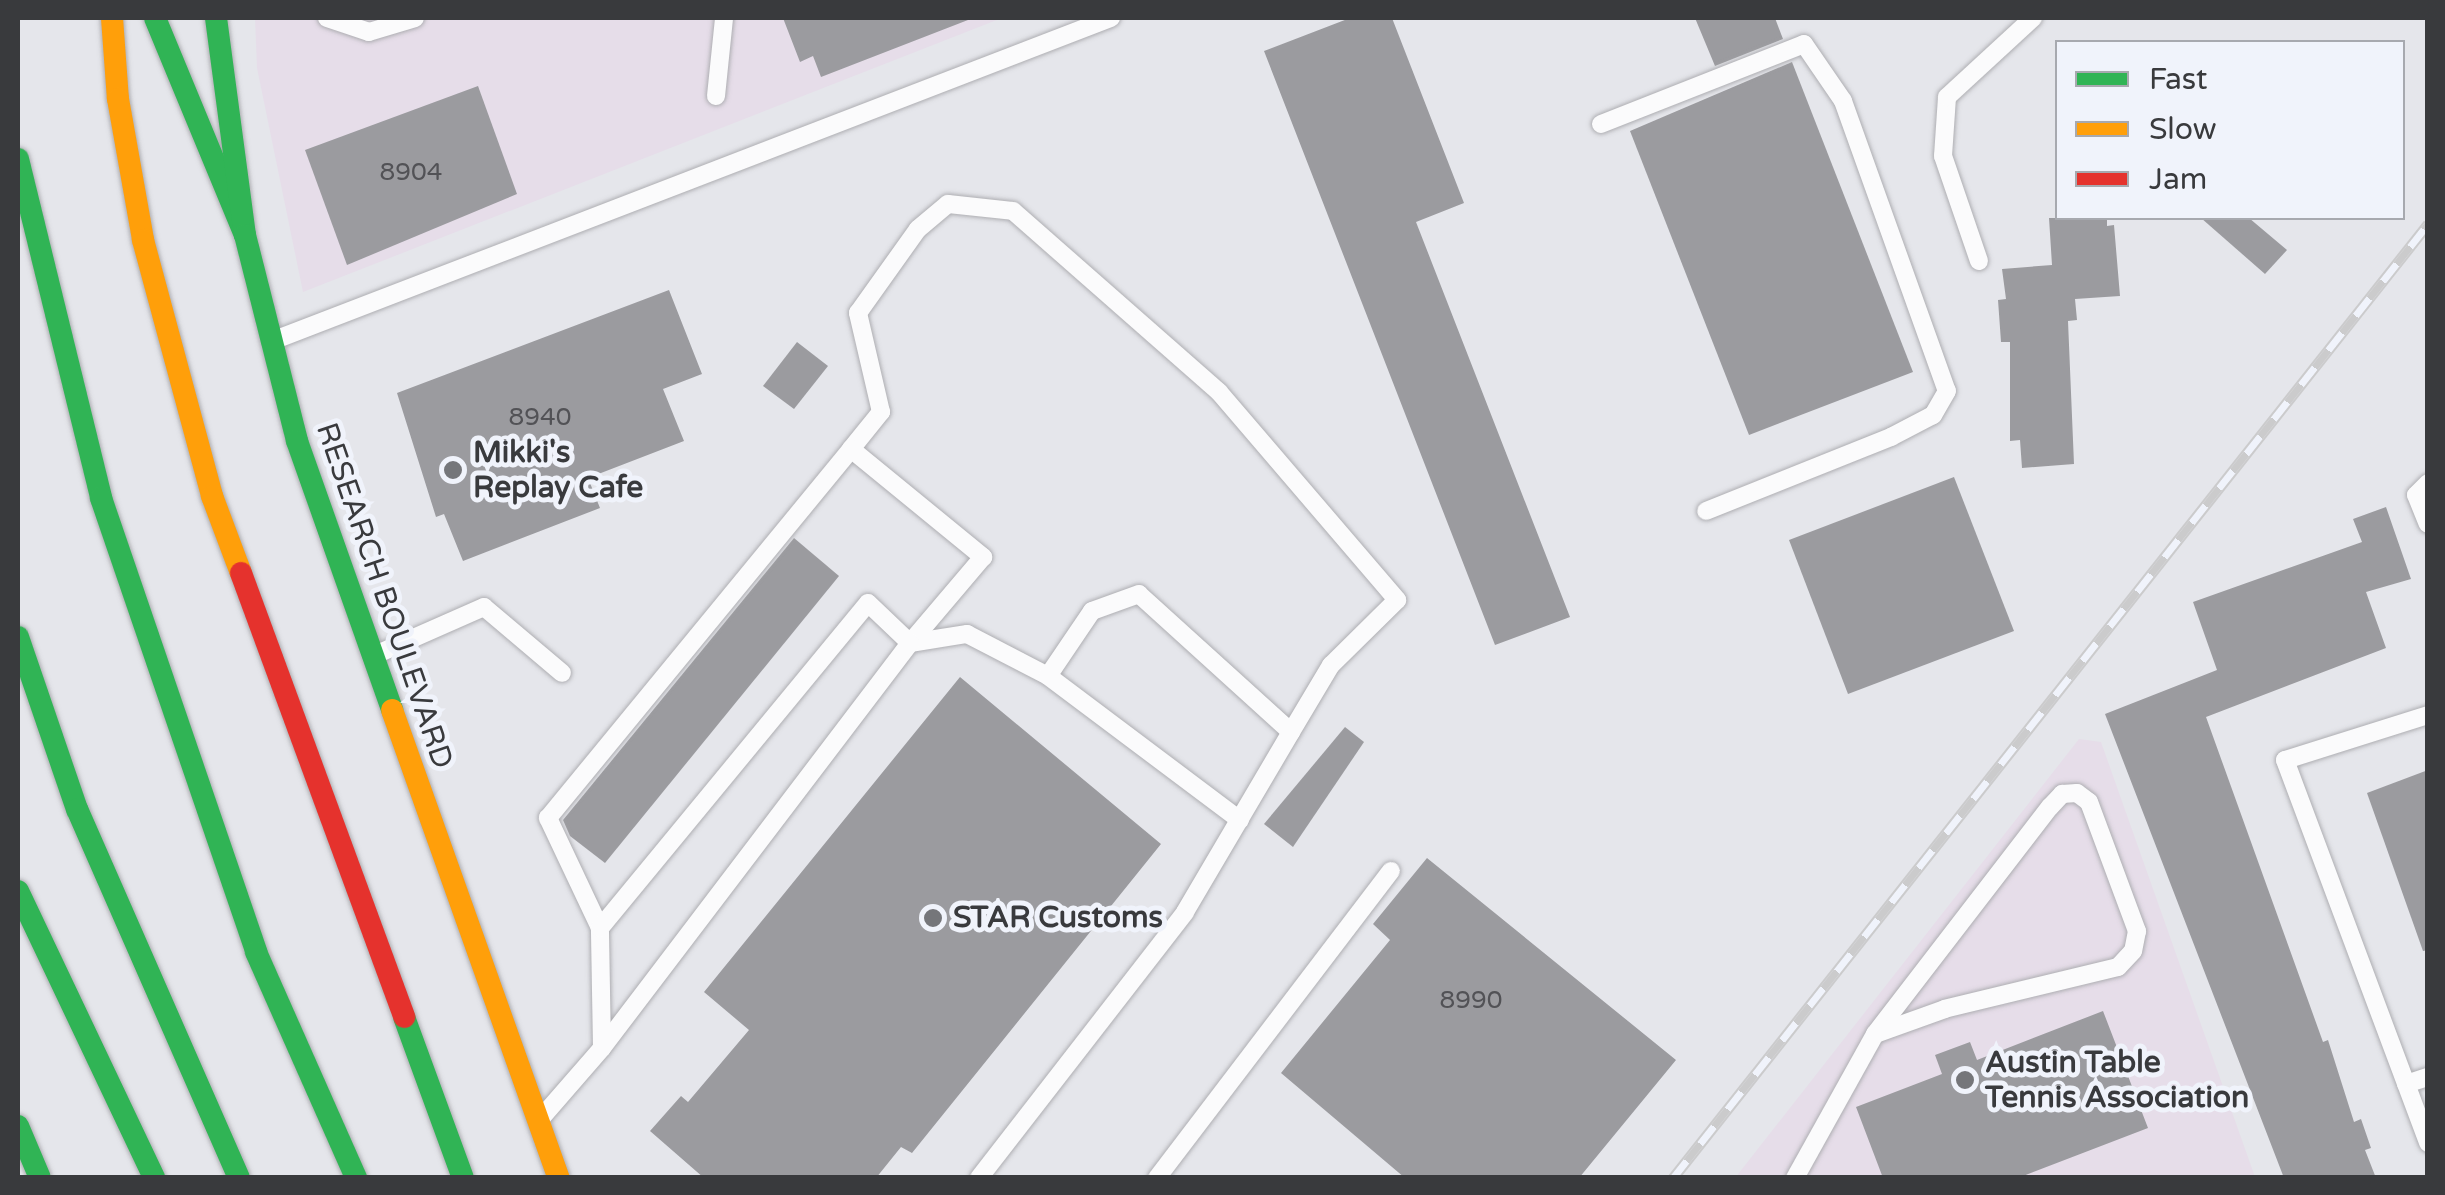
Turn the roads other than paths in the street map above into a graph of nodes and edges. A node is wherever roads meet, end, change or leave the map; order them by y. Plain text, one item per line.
1 (112, 18) edge
2 (155, 18) edge
3 (216, 18) edge
4 (327, 18) edge
5 (415, 18) edge
6 (724, 18) edge
7 (1111, 18) edge
8 (2033, 18) edge
9 (716, 96) dead end
10 (1601, 124) dead end
11 (18, 159) edge
12 (245, 235) junction
13 (1979, 261) dead end
14 (271, 341) junction
15 (851, 448) junction
16 (2428, 483) edge
17 (1706, 511) dead end
18 (2428, 524) edge
19 (18, 638) edge
20 (910, 643) junction
21 (370, 657) junction
22 (562, 673) dead end
23 (1048, 676) junction
24 (2428, 715) edge
25 (1291, 732) junction
26 (1240, 820) junction
27 (1391, 871) dead end
28 (18, 891) edge
29 (600, 928) junction
30 (1875, 1034) junction
31 (602, 1048) junction
32 (2428, 1076) edge
33 (2406, 1084) junction
34 (539, 1121) junction
35 (18, 1126) edge
36 (2428, 1143) edge
37 (40, 1178) edge
38 (154, 1178) edge
39 (239, 1178) edge
40 (356, 1178) edge
41 (463, 1178) edge
42 (560, 1178) edge
43 (979, 1178) edge
44 (1157, 1178) edge
45 (1795, 1178) edge

1 - 41 main road
2 - 12 main road
3 - 12 main road, RESEARCH BOULEVARD
4 - 5 lane
6 - 9 lane
7 - 14 lane
8 - 13 lane
10 - 17 lane
11 - 40 main road
12 - 14 main road, RESEARCH BOULEVARD
14 - 21 main road, RESEARCH BOULEVARD
15 - 20 lane
15 - 25 lane
15 - 29 lane
16 - 18 lane
19 - 39 main road
20 - 23 lane
20 - 29 lane
20 - 31 lane
21 - 22 lane
21 - 34 main road, RESEARCH BOULEVARD
23 - 25 lane
23 - 26 lane
24 - 33 lane
25 - 26 lane
26 - 43 lane
27 - 44 lane
28 - 38 main road
29 - 31 lane
30 - 30 lane
30 - 45 lane
31 - 34 lane
32 - 33 lane
33 - 36 lane
34 - 42 main road, RESEARCH BOULEVARD
35 - 37 main road

